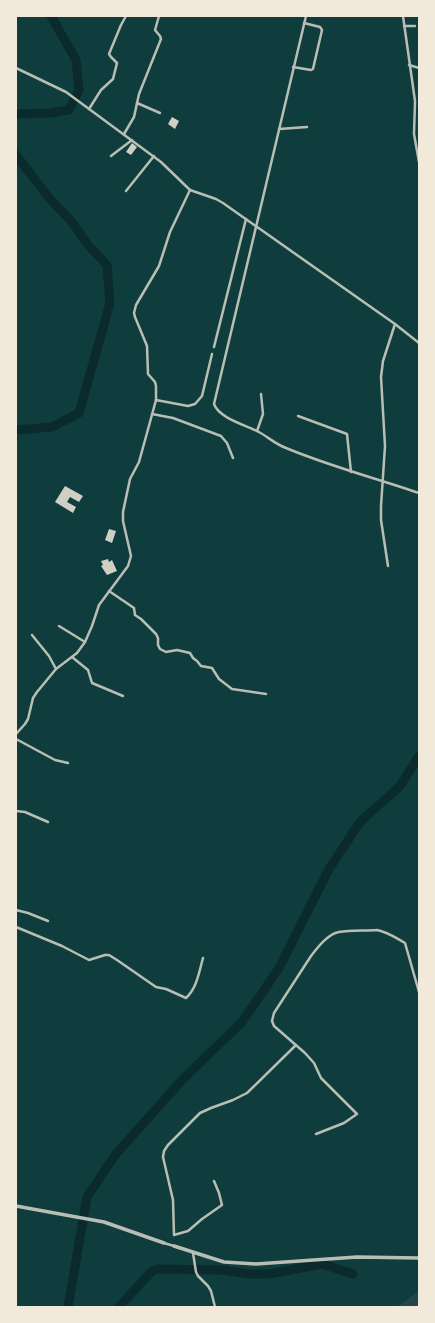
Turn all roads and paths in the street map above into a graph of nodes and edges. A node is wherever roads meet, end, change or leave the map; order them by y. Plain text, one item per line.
1 (126, 16) edge
2 (159, 16) edge
3 (306, 16) edge
4 (403, 16) edge
5 (304, 23) junction
6 (404, 26) junction
7 (415, 26) dead end
8 (409, 65) junction
9 (293, 66) junction
10 (16, 68) edge
11 (419, 68) edge
12 (415, 101) junction
13 (419, 101) edge
14 (137, 103) junction
15 (88, 108) junction
16 (160, 113) dead end
17 (307, 127) dead end
18 (279, 129) junction
19 (124, 134) junction
20 (132, 140) junction
21 (111, 156) dead end
22 (154, 156) junction
23 (419, 162) edge
24 (190, 190) junction
25 (126, 191) dead end
26 (246, 219) junction
27 (256, 226) junction
28 (395, 324) junction
29 (419, 343) edge
30 (214, 347) dead end
31 (212, 354) dead end
32 (261, 394) dead end
33 (156, 400) junction
34 (152, 414) junction
35 (298, 416) dead end
36 (257, 431) junction
37 (233, 458) dead end
38 (351, 472) junction
39 (382, 481) junction
40 (419, 493) edge
41 (388, 566) dead end
42 (109, 591) junction
43 (59, 626) dead end
44 (32, 635) dead end
45 (85, 642) junction
46 (72, 657) junction
47 (56, 669) junction
48 (266, 694) dead end
49 (123, 696) dead end
50 (16, 734) edge
51 (16, 739) edge
52 (68, 763) dead end
53 (16, 811) edge
54 (48, 822) dead end
55 (16, 910) edge
56 (48, 921) dead end
57 (16, 927) edge
58 (203, 958) dead end
59 (419, 992) edge
60 (296, 1045) junction
61 (316, 1134) dead end
62 (214, 1181) dead end
63 (16, 1206) edge
64 (164, 1243) joint
65 (174, 1246) joint
66 (193, 1253) junction
67 (419, 1258) edge
68 (215, 1307) edge

1 - 15 street
2 - 14 street
3 - 5 street
4 - 6 street
5 - 9 street
5 - 9 street
6 - 7 street
6 - 8 street
8 - 11 street
8 - 12 street
9 - 18 street
10 - 15 street
12 - 13 street
12 - 23 street
14 - 16 street
14 - 19 street
15 - 19 street
17 - 18 street
18 - 27 street
19 - 20 street
20 - 21 street
20 - 22 street
22 - 24 street
22 - 25 street
24 - 26 street
24 - 33 street
26 - 27 street
26 - 30 street
27 - 28 street
27 - 36 street
28 - 29 street
28 - 39 street
31 - 33 street
32 - 36 street
33 - 34 street
34 - 37 street
34 - 42 street
35 - 38 street
36 - 38 street
38 - 39 street
39 - 40 street
39 - 41 street
42 - 45 street
42 - 48 street
43 - 45 street
44 - 47 street
45 - 46 street
46 - 47 street
46 - 49 street
47 - 50 street
51 - 52 street
53 - 54 street
55 - 56 street
57 - 58 street
59 - 60 street
60 - 61 street
60 - 62 street
63 - 64 street
64 - 65 street
65 - 66 street
66 - 67 street
66 - 68 street

